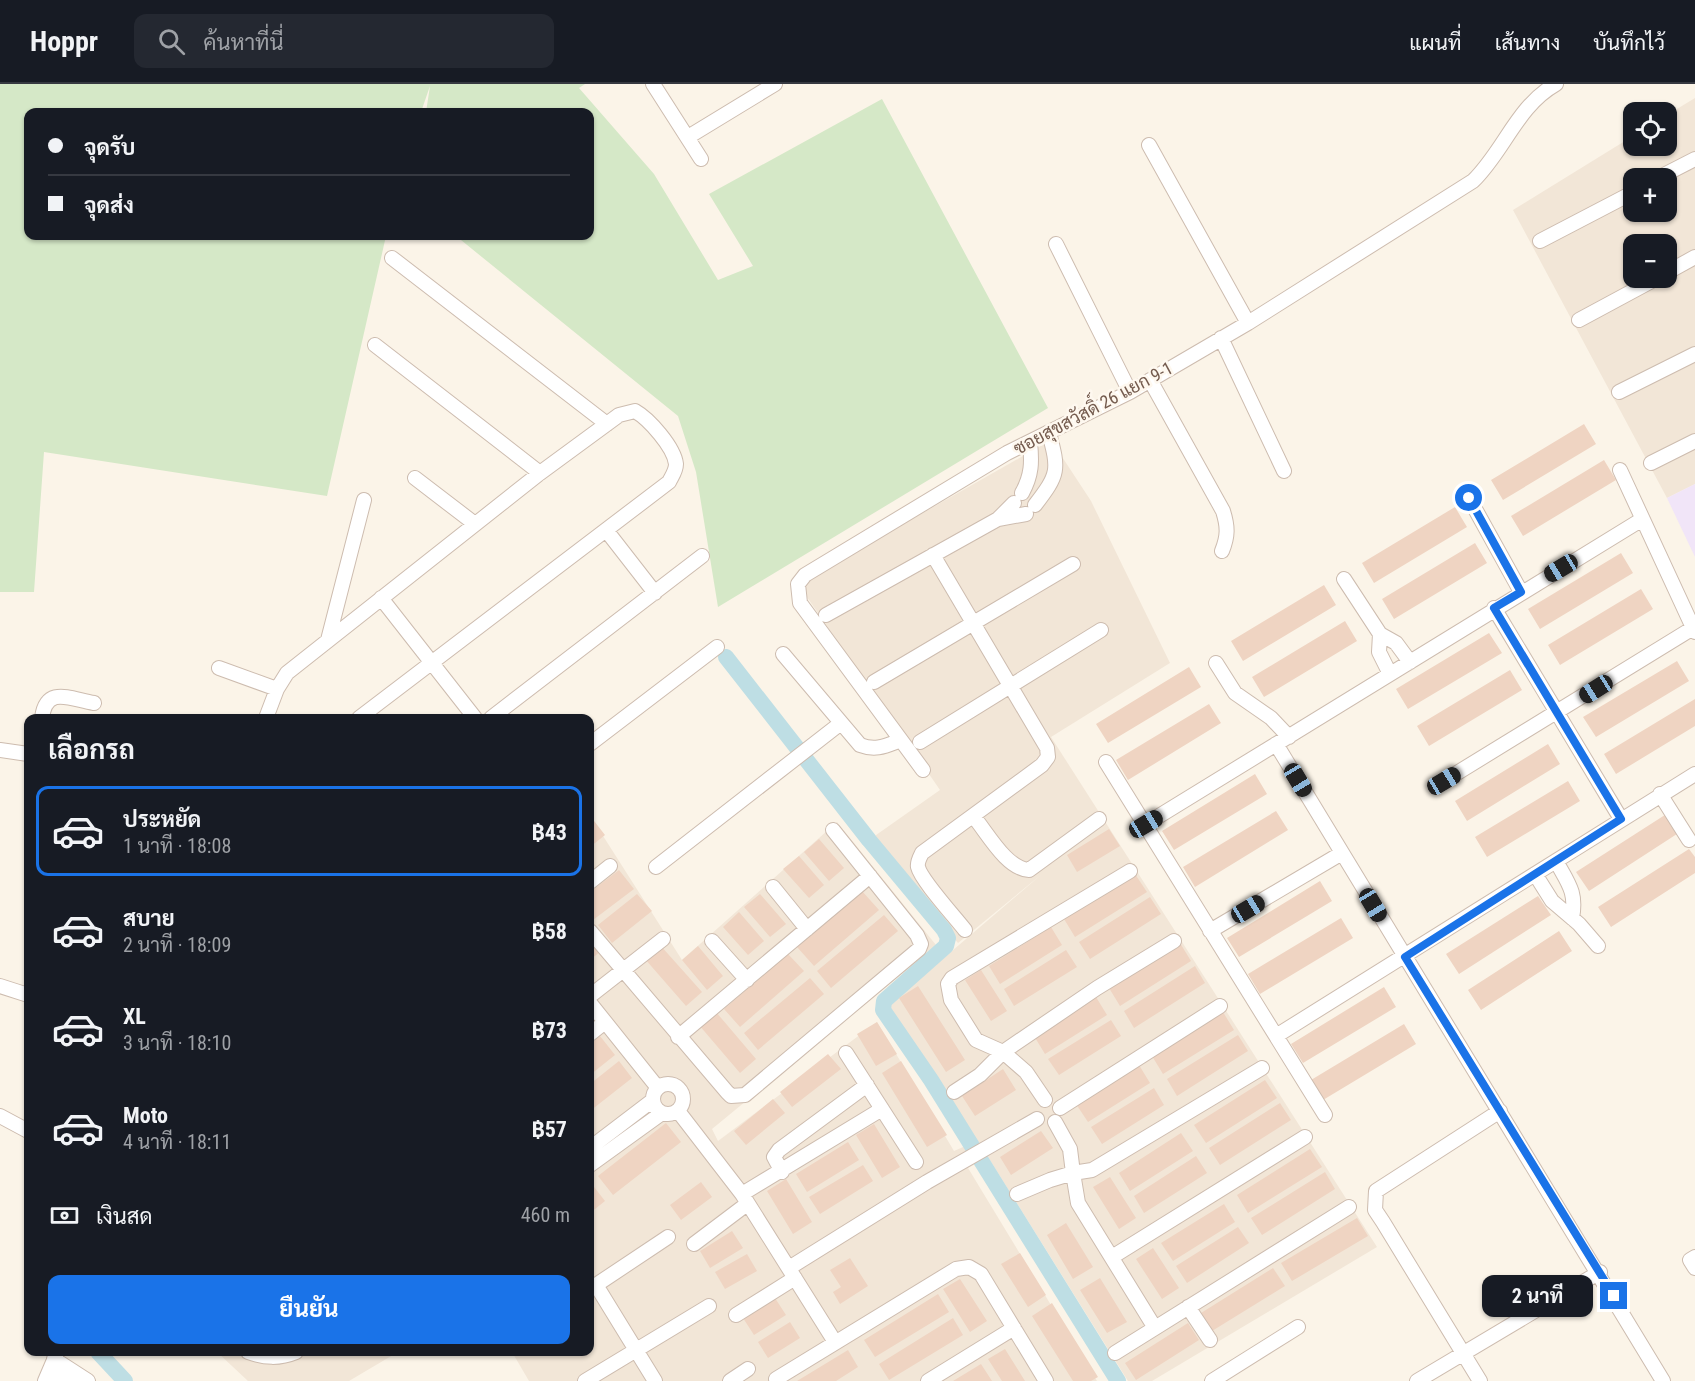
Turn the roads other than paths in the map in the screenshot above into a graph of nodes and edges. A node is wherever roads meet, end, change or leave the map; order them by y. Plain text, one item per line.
1 (652, 84) edge
2 (775, 84) edge
3 (1556, 84) edge
4 (688, 136) junction
5 (1149, 145) dead end
6 (701, 159) dead end
7 (1695, 159) edge
8 (1677, 168) edge
9 (1623, 198) edge
10 (1540, 241) dead end
11 (1056, 244) dead end
12 (1695, 257) edge
13 (392, 258) dead end
14 (1677, 267) edge
15 (1638, 288) edge
16 (1579, 320) dead end
17 (1248, 323) junction
18 (1221, 338) junction
19 (375, 345) dead end
20 (1695, 354) edge
21 (1150, 380) junction
22 (1130, 392) junction
23 (1619, 392) dead end
24 (607, 424) junction
25 (1049, 433) junction
26 (1695, 441) edge
27 (1030, 442) junction
28 (1652, 463) dead end
29 (1620, 470) dead end
30 (1284, 471) dead end
31 (540, 473) junction
32 (415, 478) dead end
33 (1029, 480) junction
34 (1047, 489) junction
35 (1469, 498) dead end
36 (364, 500) dead end
37 (998, 519) junction
38 (1641, 520) junction
39 (475, 524) junction
40 (606, 530) junction
41 (1222, 551) dead end
42 (933, 555) junction
43 (702, 556) dead end
44 (1072, 564) dead end
45 (1344, 579) dead end
46 (1521, 592) junction
47 (656, 593) junction
48 (381, 598) junction
49 (1494, 608) junction
50 (826, 615) dead end
51 (974, 623) junction
52 (1101, 630) dead end
53 (1694, 630) edge
54 (1380, 634) junction
55 (328, 640) junction
56 (717, 646) dead end
57 (783, 654) dead end
58 (1410, 662) junction
59 (1216, 663) dead end
60 (432, 664) junction
61 (219, 668) dead end
62 (1390, 674) junction
63 (874, 682) dead end
64 (1011, 684) junction
65 (277, 689) junction
66 (94, 703) dead end
67 (43, 714) edge
68 (268, 714) edge
69 (364, 714) edge
70 (472, 714) edge
71 (496, 714) edge
72 (1557, 714) junction
73 (841, 723) junction
74 (1289, 737) junction
75 (901, 740) junction
76 (594, 741) edge
77 (920, 742) dead end
78 (1276, 744) junction
79 (0, 750) edge
80 (24, 753) edge
81 (1106, 762) dead end
82 (923, 770) dead end
83 (1695, 774) edge
84 (1444, 781) dead end
85 (1660, 794) junction
86 (974, 817) junction
87 (1099, 819) dead end
88 (1621, 819) junction
89 (1146, 824) junction
90 (832, 830) dead end
91 (1689, 840) dead end
92 (1342, 853) junction
93 (1556, 861) junction
94 (610, 866) dead end
95 (656, 867) dead end
96 (1130, 871) dead end
97 (1536, 874) junction
98 (870, 876) junction
99 (594, 879) edge
100 (773, 887) dead end
101 (1572, 918) junction
102 (807, 929) junction
103 (964, 930) dead end
104 (1210, 931) junction
105 (594, 936) edge
106 (663, 939) dead end
107 (712, 941) dead end
108 (1174, 941) dead end
109 (1598, 946) dead end
110 (1405, 957) junction
111 (621, 971) junction
112 (747, 980) junction
113 (0, 986) edge
114 (594, 993) edge
115 (24, 994) edge
116 (1220, 1006) dead end
117 (594, 1008) edge
118 (605, 1022) junction
119 (594, 1031) edge
120 (1276, 1036) junction
121 (678, 1037) junction
122 (1003, 1052) junction
123 (846, 1053) dead end
124 (1262, 1068) dead end
125 (867, 1085) junction
126 (954, 1092) dead end
127 (656, 1094) junction
128 (1045, 1100) junction
129 (1060, 1108) junction
130 (882, 1109) junction
131 (678, 1111) junction
132 (1500, 1111) junction
133 (662, 1113) junction
134 (1325, 1115) dead end
135 (0, 1116) edge
136 (1037, 1119) junction
137 (1055, 1122) junction
138 (24, 1129) edge
139 (1305, 1137) dead end
140 (594, 1145) edge
141 (594, 1162) edge
142 (916, 1162) dead end
143 (782, 1172) junction
144 (1073, 1173) junction
145 (1017, 1194) dead end
146 (745, 1199) junction
147 (1348, 1207) dead end
148 (668, 1237) dead end
149 (694, 1244) dead end
150 (1112, 1257) junction
151 (1695, 1257) edge
152 (1695, 1268) edge
153 (1600, 1272) junction
154 (792, 1273) junction
155 (594, 1286) edge
156 (594, 1288) edge
157 (709, 1306) dead end
158 (1188, 1307) junction
159 (736, 1315) dead end
160 (1298, 1327) dead end
161 (1014, 1328) junction
162 (1155, 1328) junction
163 (1210, 1340) dead end
164 (836, 1342) junction
165 (636, 1350) junction
166 (1115, 1353) dead end
167 (1463, 1353) junction
168 (56, 1356) edge
169 (57, 1356) edge
170 (259, 1356) edge
171 (284, 1356) edge
172 (748, 1369) dead end
173 (47, 1377) edge
174 (776, 1379) dead end
175 (1661, 1380) edge
176 (69, 1381) edge
177 (88, 1381) edge
178 (585, 1381) edge
179 (655, 1381) edge
180 (730, 1381) edge
181 (928, 1381) edge
182 (1046, 1381) edge
183 (1212, 1381) edge
184 (1417, 1381) edge
185 (1480, 1381) edge

1 - 4 street
2 - 4 street
3 - 17 street, ซอยสุขสวัสดิ์ 26 แยก 9-1
4 - 6 street
5 - 17 street
7 - 8 street
9 - 10 street
11 - 22 street
12 - 14 street
13 - 24 street
15 - 16 street
17 - 18 street, ซอยสุขสวัสดิ์ 26 แยก 9-1
18 - 21 street, ซอยสุขสวัสดิ์ 26 แยก 9-1
18 - 30 street
19 - 31 street
20 - 23 street
21 - 22 street, ซอยสุขสวัสดิ์ 26 แยก 9-1
21 - 41 street
22 - 25 street, ซอยสุขสวัสดิ์ 26 แยก 9-1
24 - 31 street
24 - 40 street
25 - 27 street, ซอยสุขสวัสดิ์ 26 แยก 9-1
25 - 34 street
26 - 28 street
27 - 33 street
27 - 75 street, ซอยสุขสวัสดิ์ 26 แยก 9-1
29 - 38 street
31 - 39 street
32 - 39 street
33 - 34 street
33 - 37 street
34 - 37 street
35 - 46 street
36 - 55 street
37 - 42 street
38 - 46 street
38 - 53 street
39 - 48 street
40 - 47 street
40 - 60 street
42 - 50 street
42 - 51 street
43 - 47 street
44 - 51 street
45 - 54 street
46 - 49 street
47 - 71 street
48 - 55 street
48 - 60 street
49 - 58 street
49 - 72 street
51 - 63 street
51 - 64 street
52 - 64 street
53 - 72 street
54 - 58 street
54 - 62 street
55 - 65 street
56 - 76 street
57 - 73 street
58 - 62 street
59 - 74 street
60 - 69 street
60 - 70 street
61 - 65 street
62 - 74 street
64 - 77 street
64 - 86 street
65 - 68 street
66 - 67 street
72 - 84 street
72 - 88 street
73 - 75 street
73 - 95 street
74 - 78 street
75 - 82 street, ซอยสุขสวัสดิ์ 26 แยก 9-1
78 - 89 street
78 - 92 street
79 - 80 street
81 - 89 street
83 - 85 street
85 - 88 street
85 - 91 street
86 - 87 street
86 - 103 street
88 - 93 street
89 - 104 street
90 - 98 street
92 - 104 street
92 - 110 street
93 - 97 street
93 - 101 street
94 - 99 street
96 - 122 street
97 - 101 street
97 - 110 street
98 - 102 street
98 - 121 street
100 - 102 street
101 - 109 street
102 - 112 street
104 - 120 street
105 - 111 street
106 - 111 street
107 - 112 street
108 - 122 street
110 - 120 street
110 - 132 street
111 - 114 street
111 - 121 street
112 - 121 street
113 - 115 street
116 - 129 street
117 - 118 street
118 - 119 street
118 - 127 street
120 - 134 street
122 - 126 street
122 - 128 street
123 - 125 street
124 - 144 street
125 - 130 street
125 - 143 street
127 - 131 street
127 - 133 street
127 - 140 street
128 - 129 street
128 - 136 street
129 - 137 street
130 - 142 street
130 - 143 street
131 - 133 street
131 - 146 street
132 - 153 street
132 - 167 street
133 - 141 street
135 - 138 street
136 - 137 street
136 - 154 street
137 - 144 street
139 - 150 street
143 - 146 street
144 - 145 street
144 - 150 street
146 - 149 street
146 - 154 street
147 - 158 street
148 - 155 street
150 - 162 street
151 - 152 street
153 - 167 street
153 - 175 street
154 - 159 street
154 - 164 street
156 - 165 street
157 - 165 street
158 - 162 street
158 - 163 street
160 - 183 street
161 - 164 street
161 - 181 street
161 - 182 street
162 - 166 street
164 - 174 street
165 - 178 street
165 - 179 street
167 - 184 street
167 - 185 street
168 - 173 street
169 - 177 street
170 - 171 street
172 - 180 street
173 - 176 street

